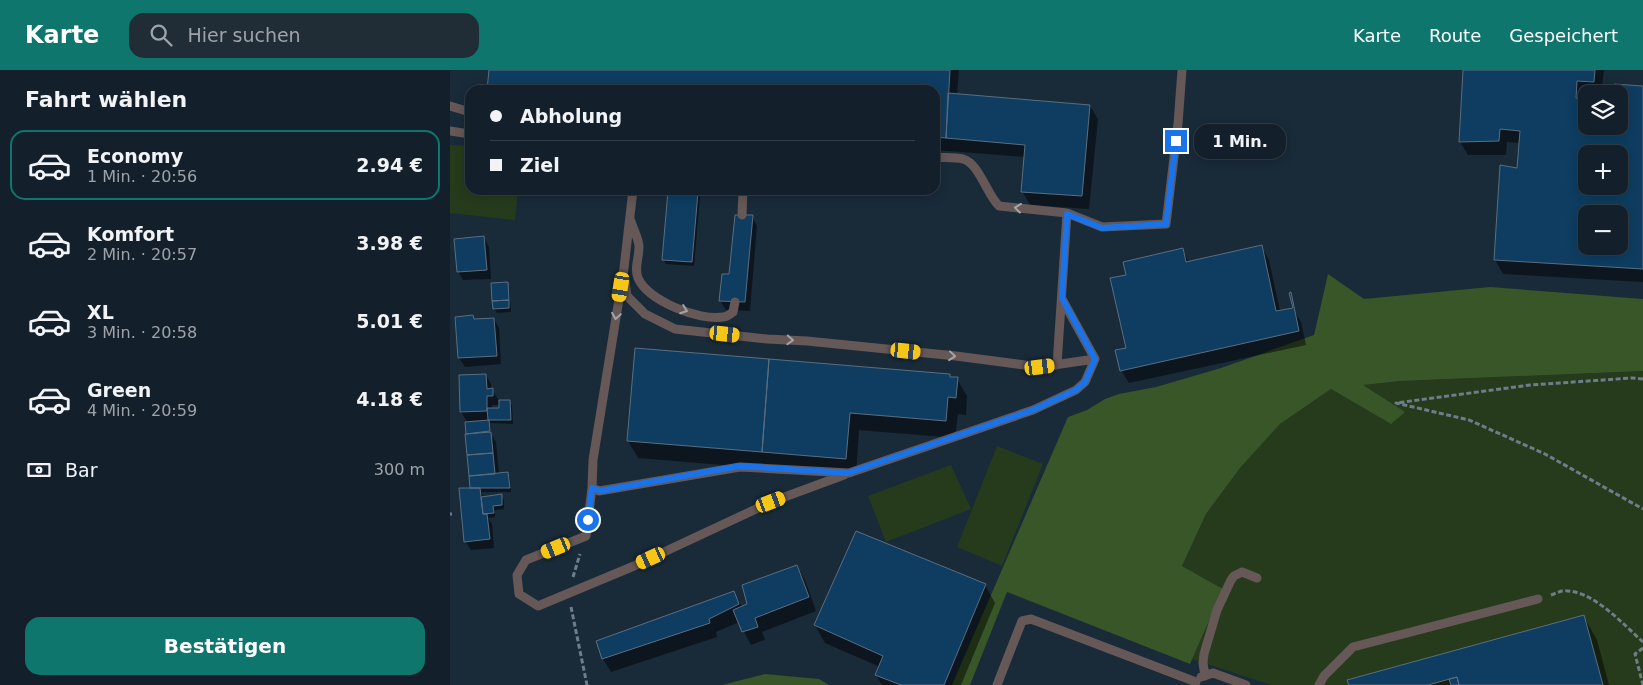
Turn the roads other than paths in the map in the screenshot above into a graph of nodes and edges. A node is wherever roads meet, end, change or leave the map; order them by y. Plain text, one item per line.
1 (1182, 70) edge
2 (450, 106) edge
3 (465, 110) edge
4 (450, 131) edge
5 (465, 133) edge
6 (940, 157) edge
7 (632, 195) edge
8 (743, 195) edge
9 (1067, 214) junction
10 (742, 215) dead end
11 (630, 219) junction
12 (624, 268) junction
13 (1062, 298) junction
14 (735, 302) dead end
15 (1095, 359) junction
16 (1057, 365) junction
17 (848, 473) junction
18 (592, 488) junction
19 (1258, 578) dead end
20 (1538, 599) road end
21 (1205, 676) junction
22 (1195, 684) edge
23 (996, 685) edge
24 (1246, 685) edge
25 (1319, 685) edge

1 - 9 lane
2 - 3 lane
4 - 5 lane
9 -> 6 lane
7 - 11 lane
8 - 10 lane
9 - 13 lane
11 - 12 lane
11 -> 14 lane
12 -> 16 lane
12 -> 18 lane
13 - 15 lane
13 - 16 lane
15 - 16 lane
15 - 17 lane
17 - 18 lane
17 - 18 lane
19 - 21 lane
20 - 25 lane
21 - 22 lane
21 - 24 lane
22 - 23 lane

